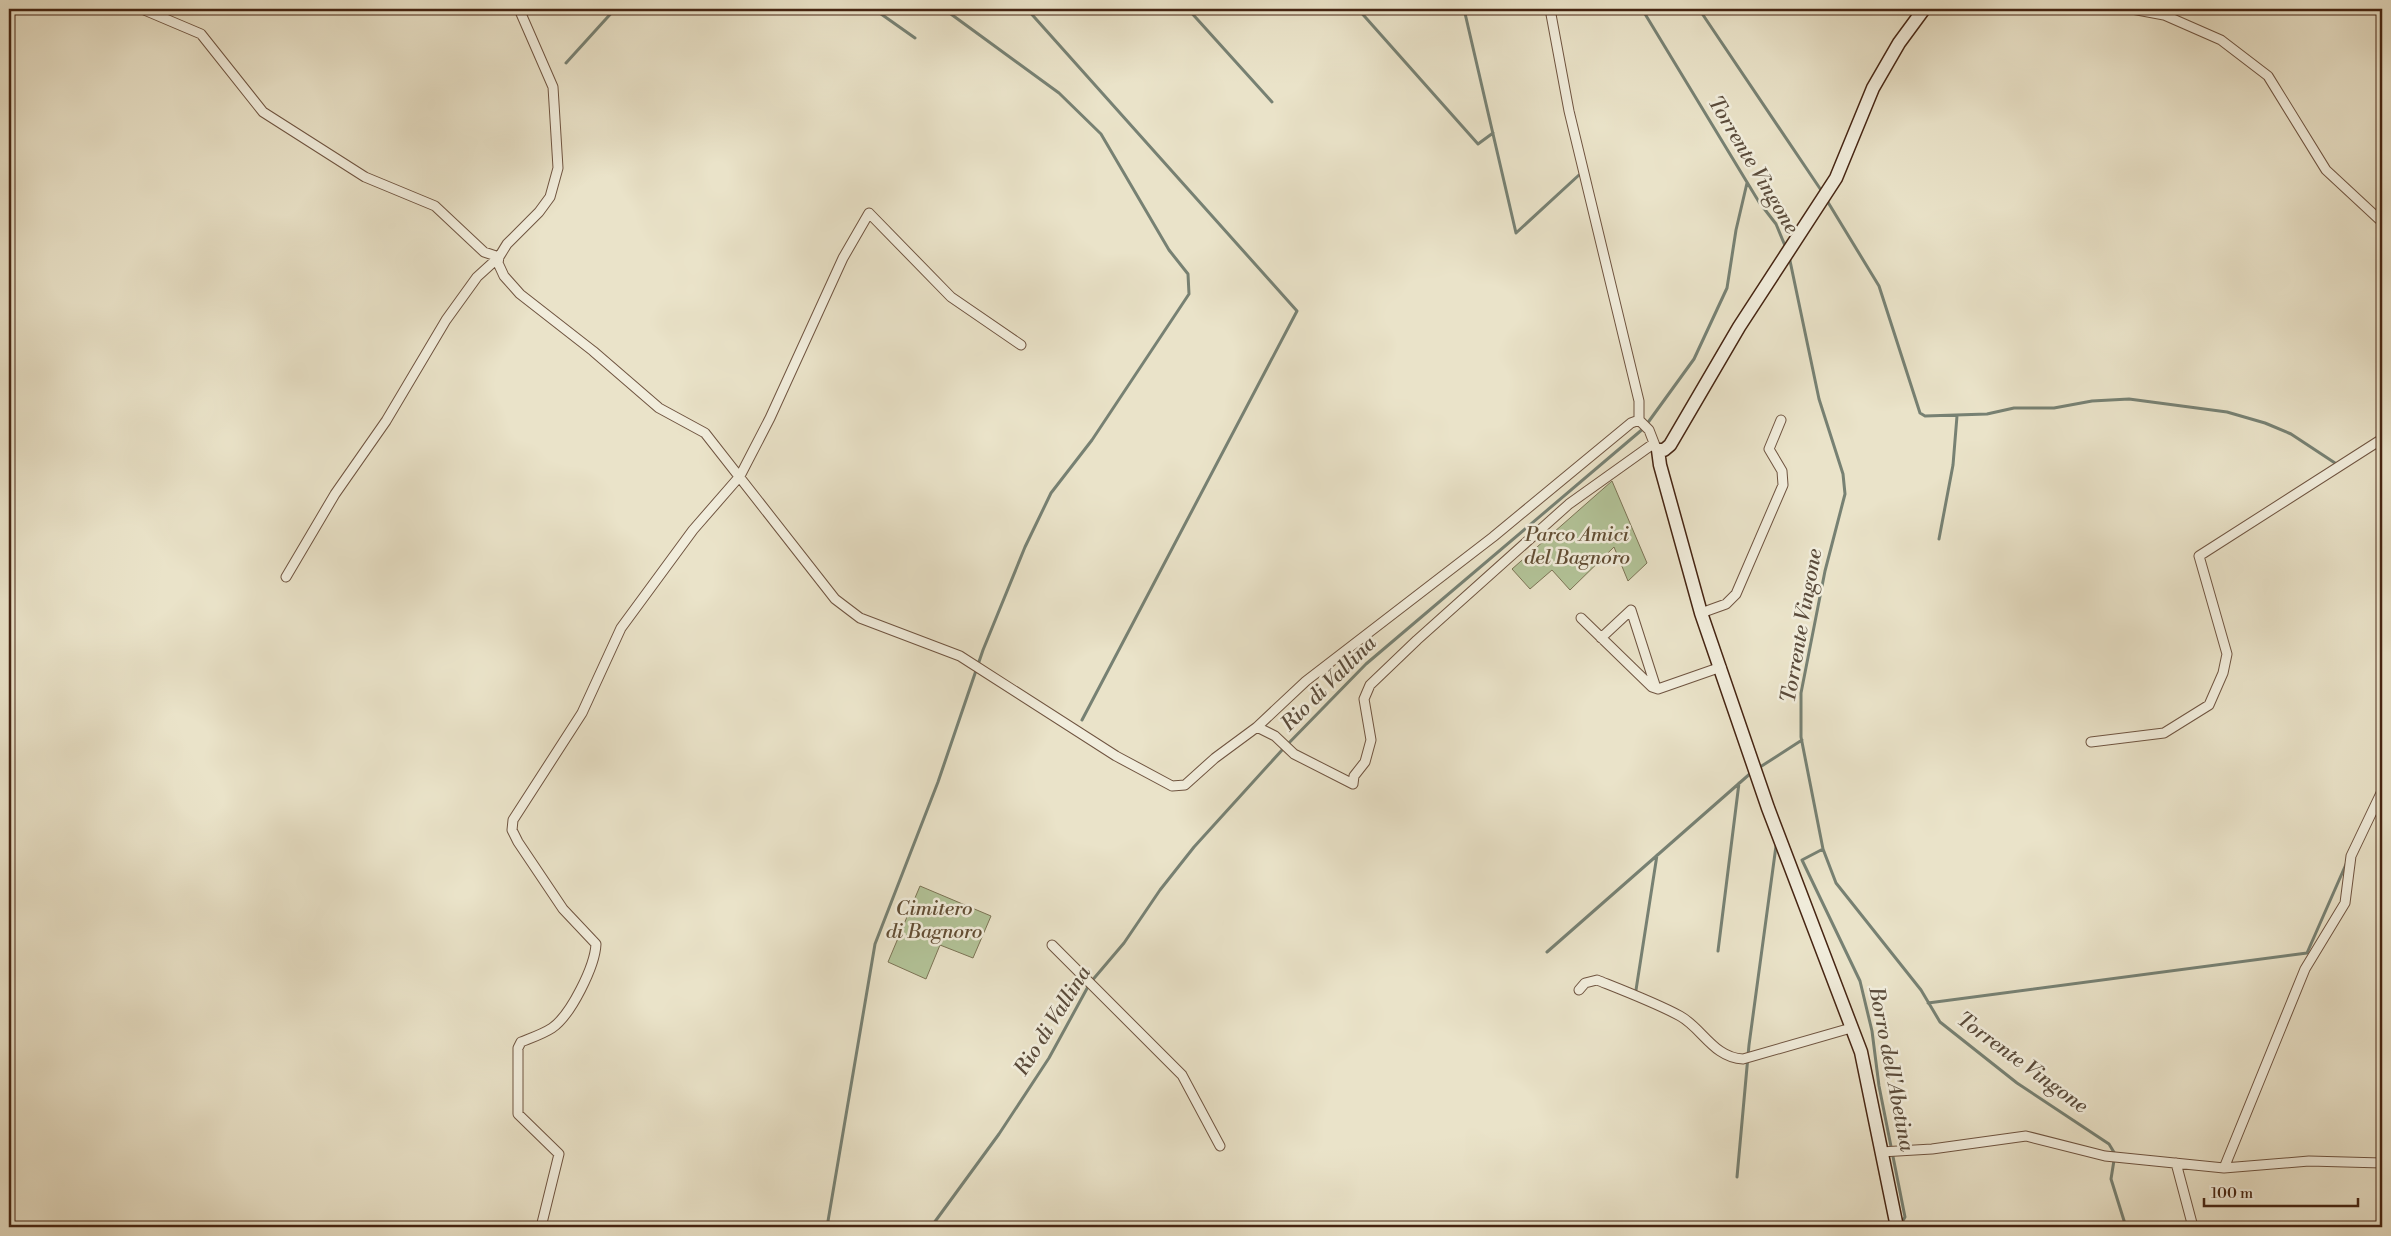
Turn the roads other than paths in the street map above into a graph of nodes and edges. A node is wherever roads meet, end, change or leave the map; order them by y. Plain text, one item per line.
1 (142, 9) edge
2 (519, 9) edge
3 (1550, 9) edge
4 (1924, 9) edge
5 (2132, 9) edge
6 (2382, 222) edge
7 (498, 257) junction
8 (1021, 344) dead end
9 (1781, 420) dead end
10 (1644, 424) junction
11 (2382, 439) edge
12 (1656, 447) junction
13 (740, 476) junction
14 (286, 577) dead end
15 (1701, 613) junction
16 (1581, 618) dead end
17 (1601, 638) junction
18 (1721, 667) junction
19 (1656, 688) junction
20 (1257, 727) junction
21 (2091, 742) dead end
22 (2382, 791) edge
23 (1052, 945) dead end
24 (1579, 990) dead end
25 (1851, 1028) junction
26 (1220, 1146) dead end
27 (1882, 1152) junction
28 (2176, 1163) junction
29 (2382, 1163) edge
30 (2224, 1168) junction
31 (541, 1227) edge
32 (1897, 1227) edge
33 (2193, 1227) edge

1 - 7 street
2 - 7 street
3 - 10 street
4 - 12 street
5 - 6 street
7 - 13 street
7 - 14 street
8 - 13 street
9 - 15 street
10 - 12 street
10 - 20 street
11 - 21 street
12 - 15 street
12 - 20 street
13 - 20 street
13 - 31 street
15 - 18 street
16 - 17 street
17 - 19 street
17 - 19 street
18 - 19 street
18 - 25 street
22 - 30 street
23 - 26 street
24 - 25 street
25 - 27 street
27 - 28 street
27 - 32 street
28 - 30 street
28 - 33 street
29 - 30 street

